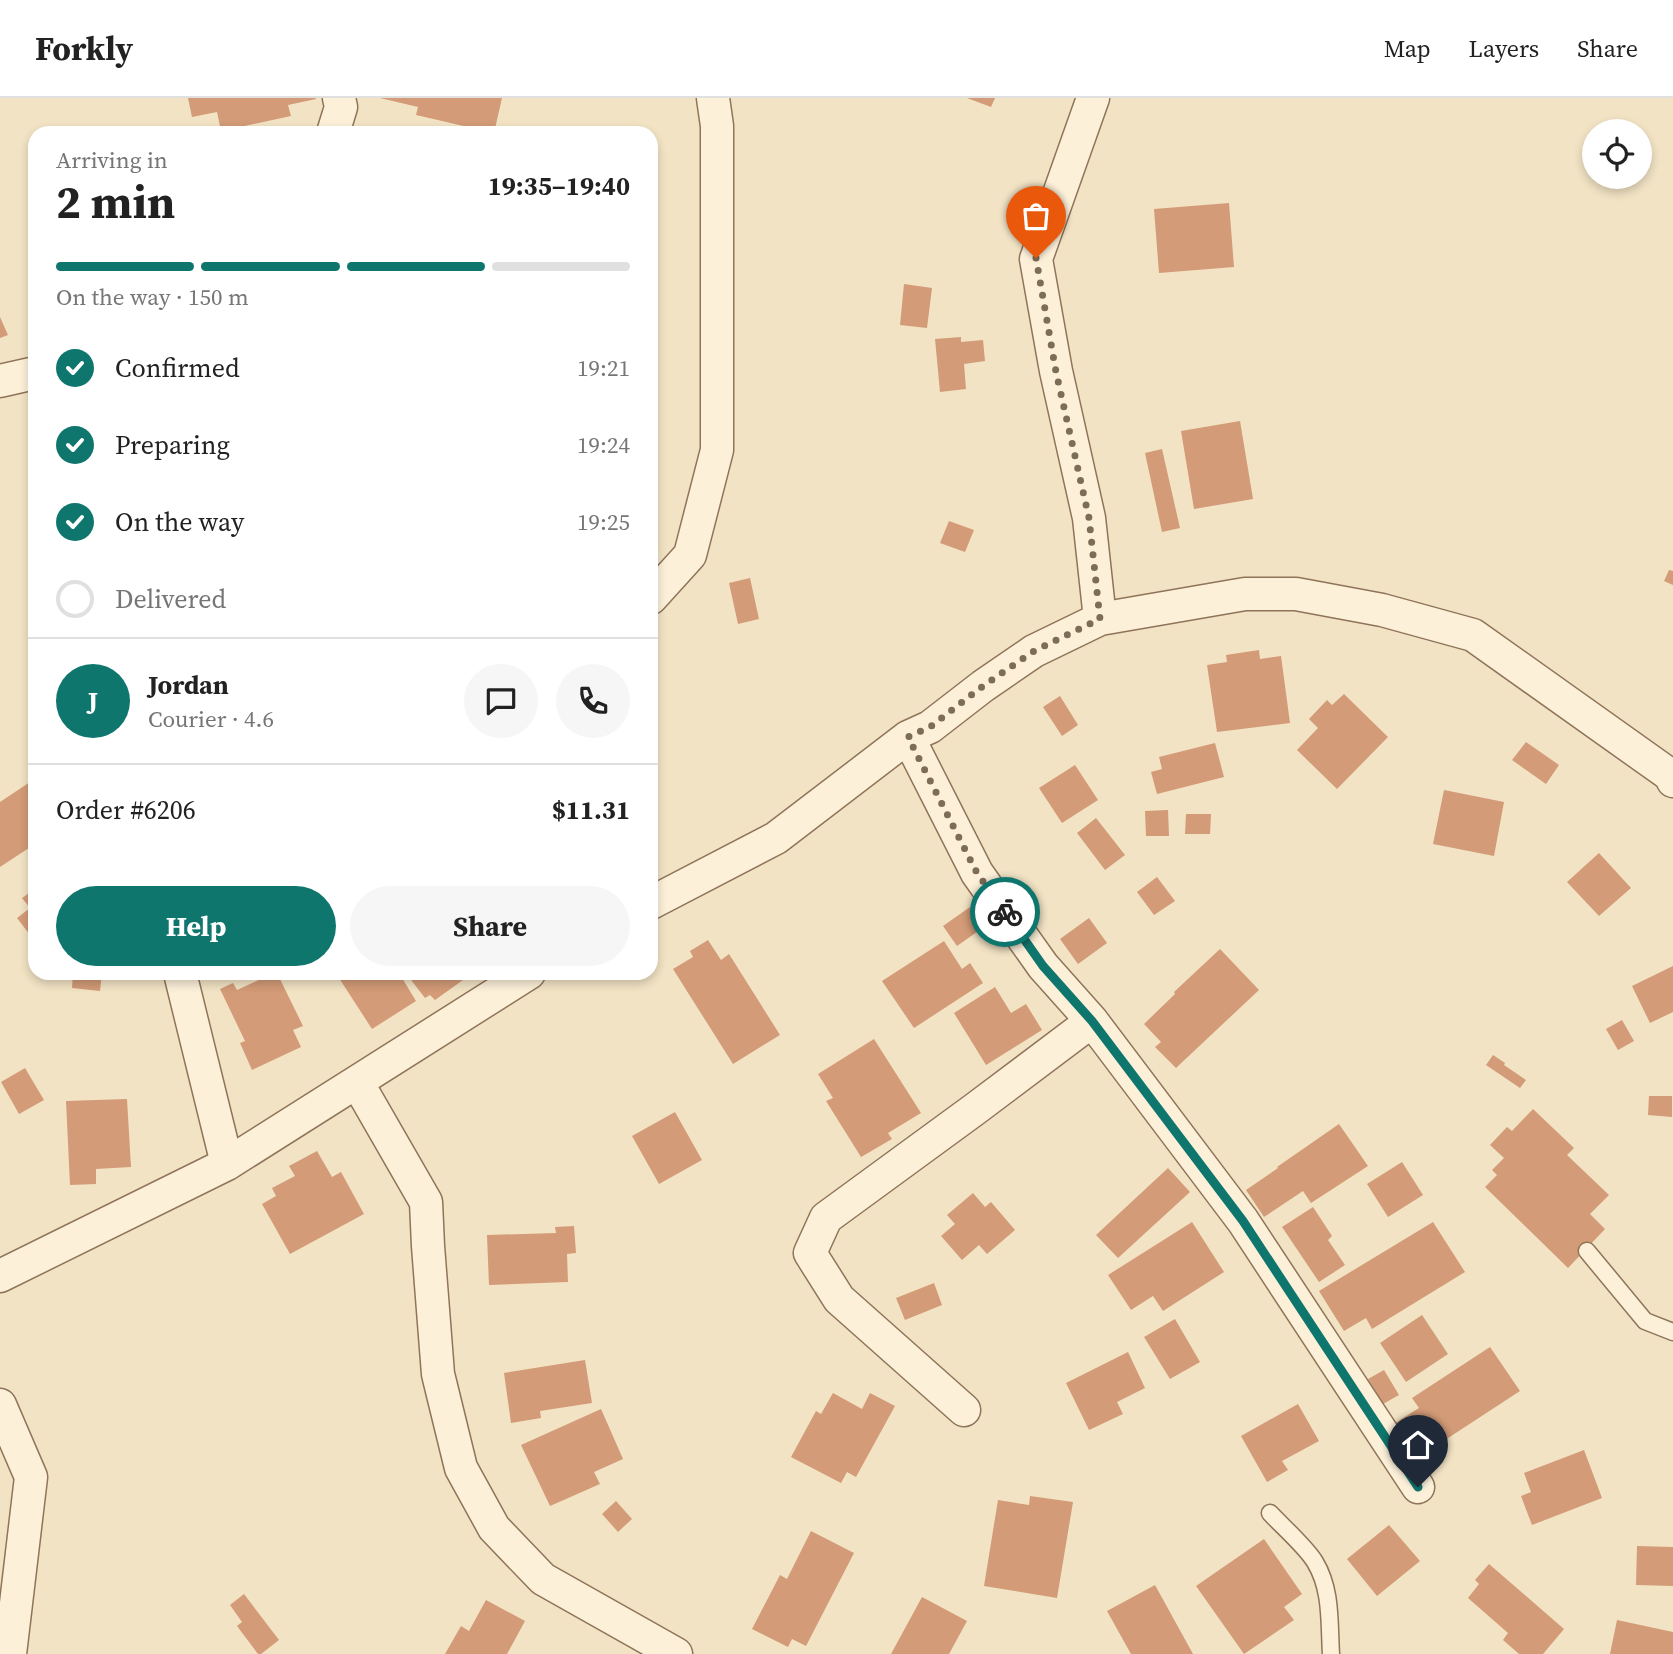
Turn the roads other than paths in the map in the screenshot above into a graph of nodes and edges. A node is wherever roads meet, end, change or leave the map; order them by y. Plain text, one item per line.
1 (339, 98) edge
2 (713, 98) edge
3 (1093, 98) edge
4 (335, 126) edge
5 (28, 375) edge
6 (0, 382) edge
7 (658, 590) edge
8 (1100, 619) junction
9 (908, 737) junction
10 (1672, 775) edge
11 (658, 899) edge
12 (182, 980) edge
13 (518, 980) edge
14 (1092, 1021) junction
15 (357, 1082) junction
16 (227, 1164) junction
17 (1587, 1251) dead end
18 (0, 1276) edge
19 (1673, 1332) edge
20 (0, 1405) edge
21 (964, 1410) dead end
22 (1418, 1487) dead end
23 (1270, 1513) dead end
24 (10, 1654) edge
25 (676, 1654) edge
26 (1331, 1654) edge

1 - 4 street
2 - 7 street
3 - 8 street
5 - 6 street
8 - 9 street
8 - 10 street
9 - 11 street
9 - 14 street
12 - 16 street
13 - 15 street
14 - 21 street
14 - 22 street
15 - 16 street
15 - 25 street
16 - 18 street
17 - 19 lane
20 - 24 street
23 - 26 lane

